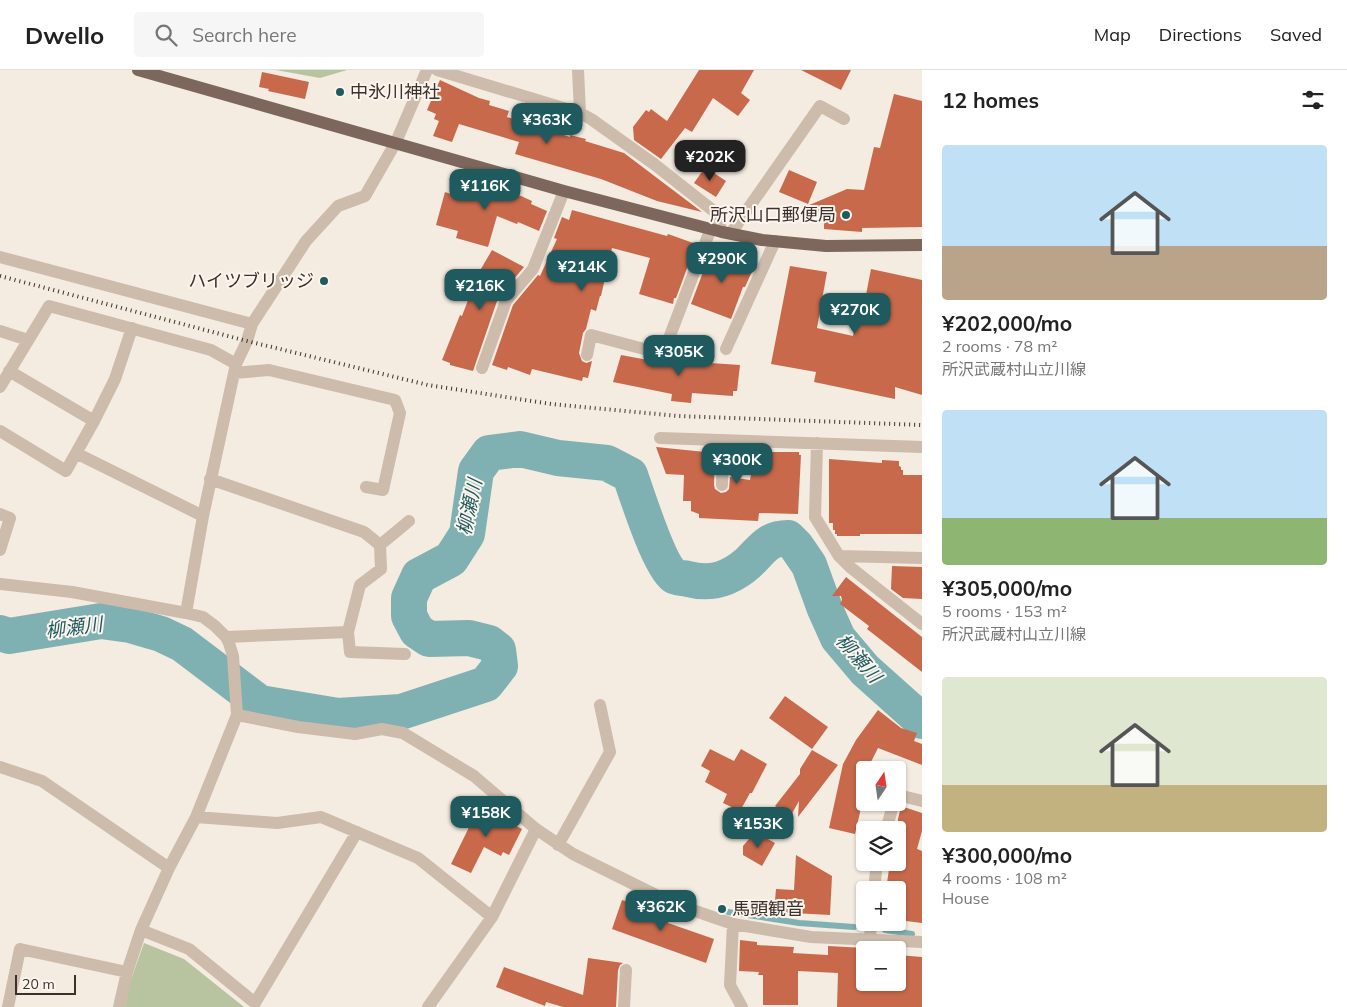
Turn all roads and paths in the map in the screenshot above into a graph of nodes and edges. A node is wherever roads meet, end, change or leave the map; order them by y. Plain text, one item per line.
1 (138, 70) edge
2 (427, 70) edge
3 (436, 70) edge
4 (578, 70) edge
5 (580, 113) junction
6 (844, 119) dead end
7 (396, 142) junction
8 (564, 190) junction
9 (721, 231) junction
10 (775, 241) junction
11 (922, 245) edge
12 (0, 256) edge
13 (252, 324) junction
14 (132, 328) junction
15 (0, 330) edge
16 (28, 340) junction
17 (726, 350) dead end
18 (587, 355) dead end
19 (235, 368) junction
20 (482, 368) dead end
21 (9, 371) junction
22 (0, 387) edge
23 (94, 421) junction
24 (0, 432) edge
25 (660, 438) dead end
26 (723, 441) junction
27 (817, 443) junction
28 (922, 448) edge
29 (76, 453) junction
30 (210, 479) junction
31 (722, 485) dead end
32 (366, 486) dead end
33 (0, 514) edge
34 (203, 516) junction
35 (409, 521) dead end
36 (380, 545) junction
37 (0, 550) edge
38 (839, 556) junction
39 (922, 558) edge
40 (0, 584) edge
41 (186, 613) junction
42 (922, 624) edge
43 (348, 632) junction
44 (226, 637) junction
45 (405, 654) dead end
46 (600, 705) dead end
47 (237, 709) junction
48 (0, 767) edge
49 (906, 797) edge
50 (922, 802) edge
51 (196, 816) junction
52 (536, 829) junction
53 (358, 832) junction
54 (558, 845) junction
55 (169, 868) junction
56 (492, 916) junction
57 (733, 924) junction
58 (141, 930) junction
59 (870, 931) edge
60 (870, 939) junction
61 (922, 942) edge
62 (626, 970) dead end
63 (127, 972) junction
64 (8, 1007) edge
65 (119, 1007) edge
66 (428, 1007) edge
67 (624, 1007) edge
68 (742, 1007) edge

1 - 7 main road
2 - 7 street
3 - 5 street
4 - 5 street
5 - 9 street
6 - 9 street
7 - 8 main road
7 - 13 street
8 - 9 main road
8 - 20 street
9 - 10 main road
9 - 18 street
10 - 11 main road
10 - 17 street
12 - 13 street
13 - 19 street
14 - 16 street
14 - 19 street
14 - 23 street
15 - 16 street
16 - 21 street
19 - 30 street
19 - 32 street
21 - 22 street
21 - 23 street
23 - 29 street
24 - 29 street
25 - 26 street
26 - 27 street
26 - 31 street
27 - 28 street
27 - 38 street
29 - 34 street
30 - 34 street
30 - 36 street
33 - 37 street
34 - 41 street
35 - 36 street
36 - 43 street
38 - 39 street
38 - 42 street
40 - 41 street
41 - 44 street
43 - 44 street
43 - 45 street
44 - 47 street
46 - 54 street
47 - 51 street
47 - 52 street
48 - 55 street
49 - 50 street
51 - 53 street
51 - 55 street
52 - 54 street
52 - 56 street
53 - 56 street
53 - 58 street
54 - 57 street
55 - 58 street
56 - 66 street
57 - 60 street
57 - 68 street
58 - 63 street
59 - 60 street
60 - 61 street
62 - 67 street
63 - 64 street
63 - 65 street

